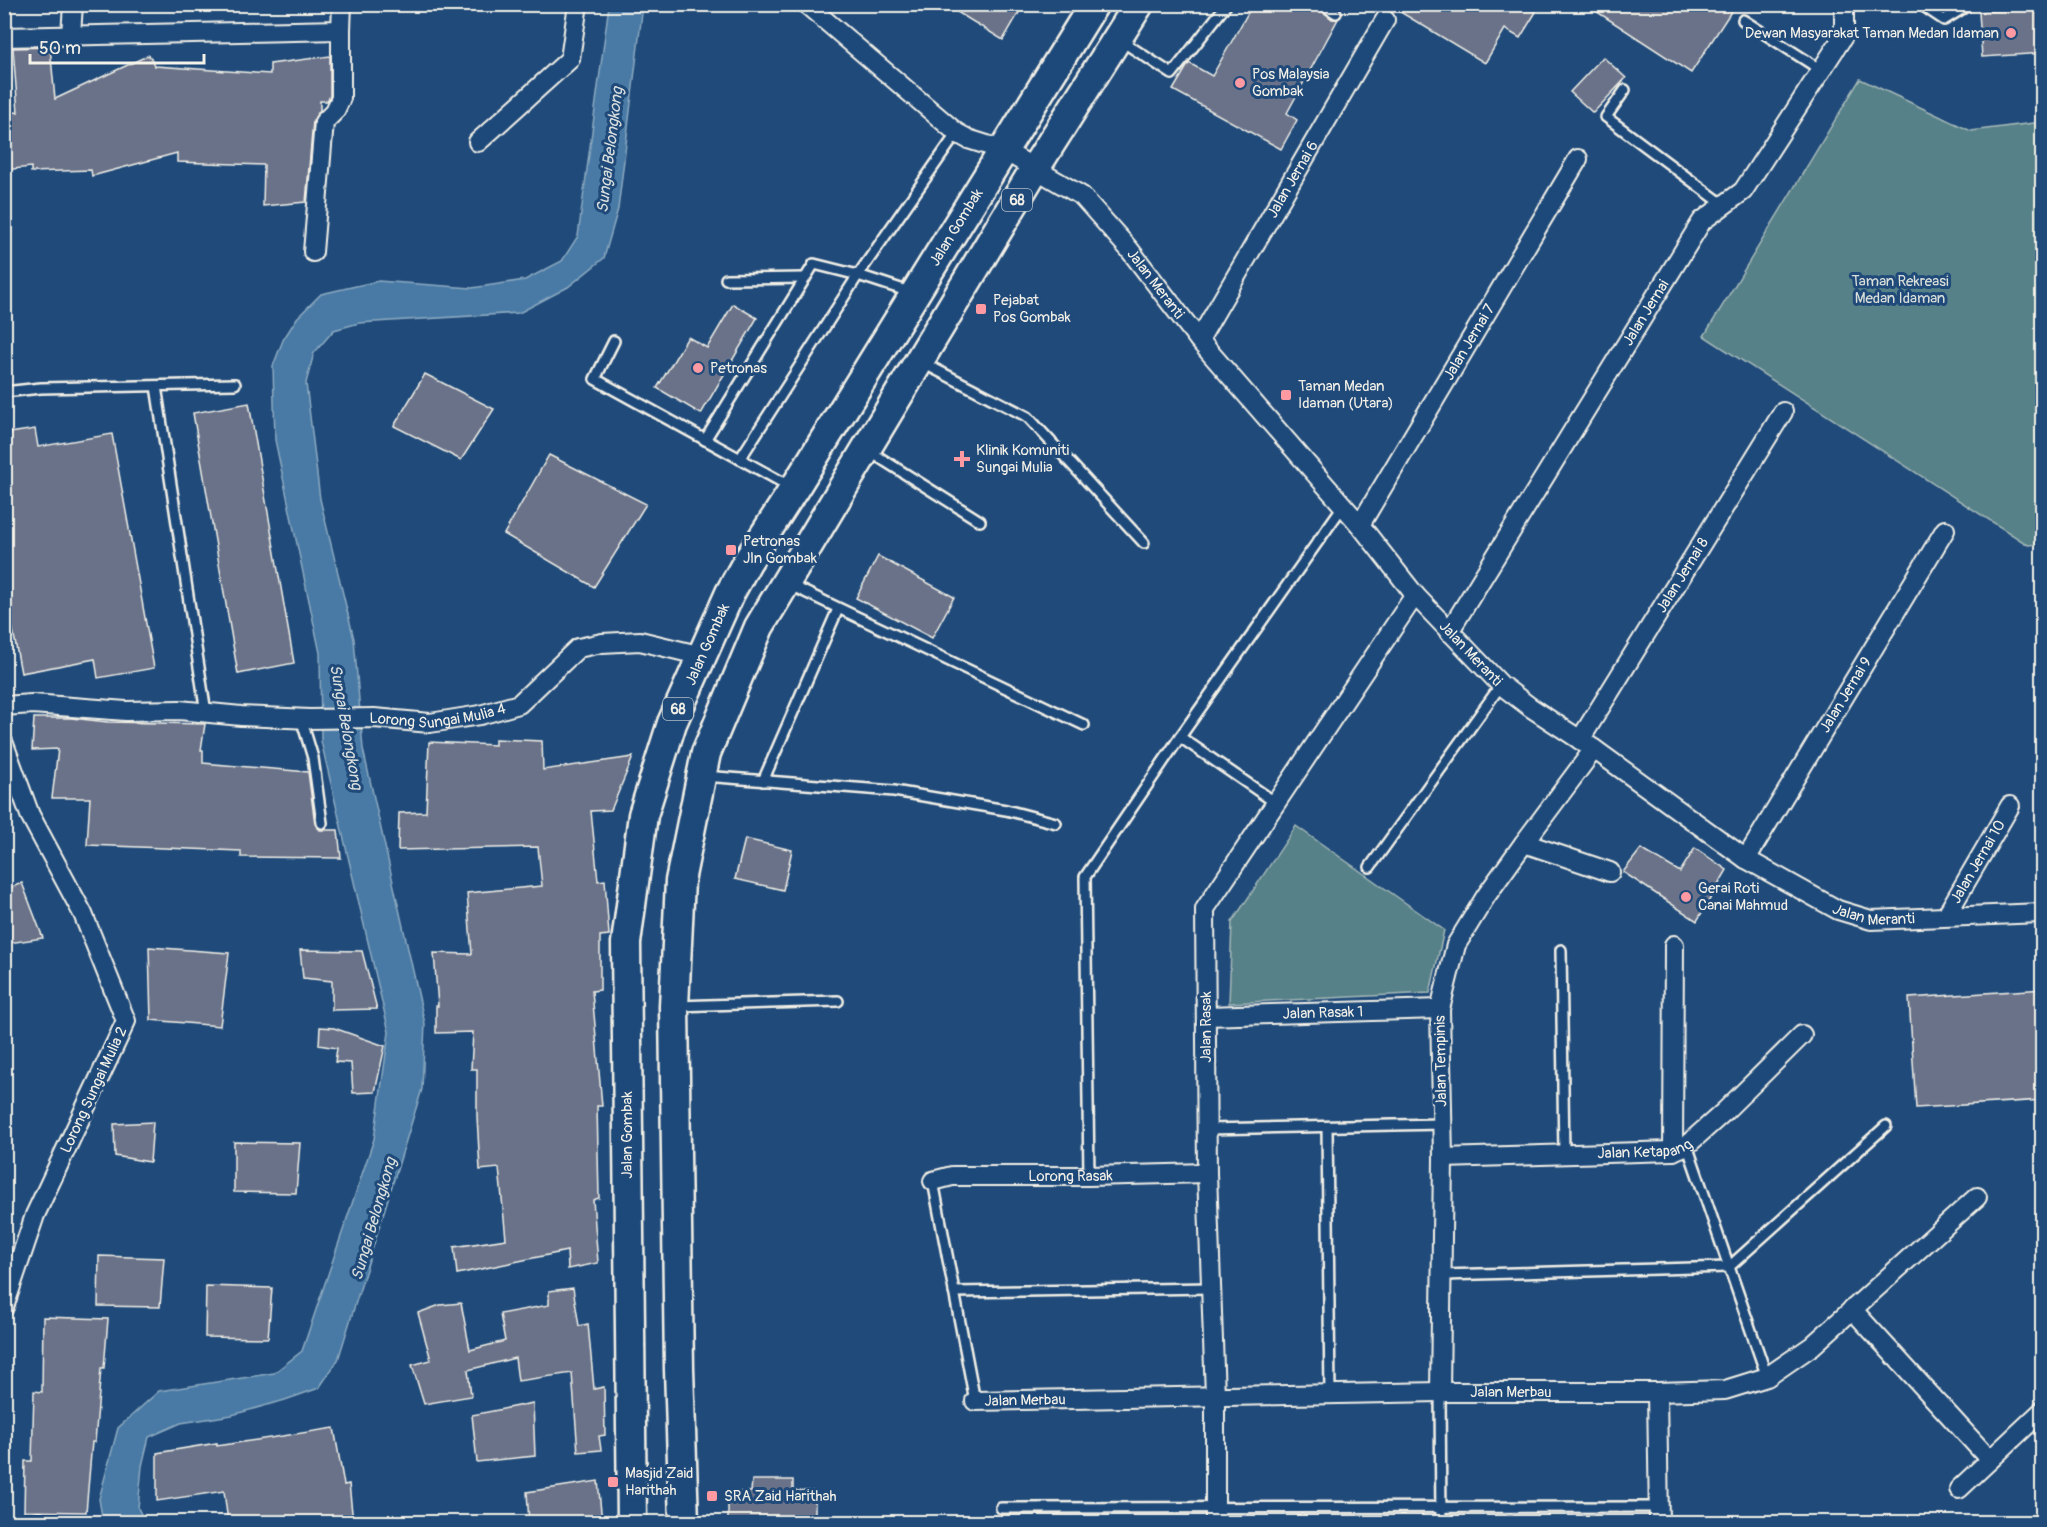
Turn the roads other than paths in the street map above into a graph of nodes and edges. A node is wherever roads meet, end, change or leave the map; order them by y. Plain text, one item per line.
1 (73, 4) edge
2 (342, 4) edge
3 (578, 4) edge
4 (806, 4) edge
5 (1094, 4) edge
6 (1139, 4) edge
7 (1227, 4) edge
8 (1322, 4) edge
9 (1844, 4) edge
10 (1920, 4) edge
11 (1970, 4) edge
12 (1336, 13) dead end
13 (1384, 20) dead end
14 (1743, 20) dead end
15 (341, 30) junction
16 (71, 35) junction
17 (4, 37) edge
18 (1118, 39) junction
19 (1821, 70) junction
20 (1625, 90) dead end
21 (957, 133) junction
22 (478, 142) dead end
23 (1003, 150) junction
24 (1578, 159) dead end
25 (1034, 170) junction
26 (1724, 205) junction
27 (313, 252) dead end
28 (858, 275) junction
29 (805, 278) junction
30 (726, 279) dead end
31 (915, 294) junction
32 (1199, 340) junction
33 (614, 341) dead end
34 (920, 362) junction
35 (235, 384) dead end
36 (156, 386) junction
37 (4, 392) edge
38 (1783, 412) dead end
39 (705, 440) junction
40 (867, 450) junction
41 (740, 459) junction
42 (794, 489) junction
43 (1343, 506) junction
44 (980, 521) dead end
45 (1360, 525) junction
46 (1945, 530) dead end
47 (1144, 543) dead end
48 (786, 583) junction
49 (1415, 595) junction
50 (838, 609) junction
51 (1449, 632) junction
52 (702, 656) junction
53 (1501, 685) junction
54 (4, 706) edge
55 (206, 713) junction
56 (306, 719) junction
57 (1083, 724) dead end
58 (1180, 737) junction
59 (4, 744) edge
60 (1587, 745) junction
61 (701, 776) junction
62 (764, 781) junction
63 (1276, 803) junction
64 (2010, 806) dead end
65 (322, 823) dead end
66 (1056, 823) dead end
67 (1524, 843) junction
68 (1746, 859) junction
69 (1370, 867) dead end
70 (1610, 872) dead end
71 (2043, 913) edge
72 (1946, 916) junction
73 (1674, 945) dead end
74 (1561, 950) dead end
75 (838, 1001) dead end
76 (674, 1006) junction
77 (1440, 1009) junction
78 (1206, 1016) junction
79 (1802, 1035) dead end
80 (1442, 1124) junction
81 (1886, 1126) dead end
82 (1327, 1127) junction
83 (1207, 1130) junction
84 (1680, 1148) junction
85 (1564, 1155) junction
86 (1443, 1158) junction
87 (1208, 1173) junction
88 (1089, 1176) junction
89 (933, 1181) joint
90 (1977, 1197) dead end
91 (1729, 1267) junction
92 (1442, 1275) junction
93 (1211, 1288) junction
94 (954, 1292) junction
95 (4, 1307) edge
96 (1852, 1309) junction
97 (1767, 1377) junction
98 (1440, 1392) junction
99 (1657, 1392) junction
100 (1330, 1395) junction
101 (1215, 1396) junction
102 (975, 1401) joint
103 (2043, 1411) edge
104 (1990, 1460) junction
105 (1959, 1489) dead end
106 (1001, 1508) dead end
107 (1441, 1509) junction
108 (1215, 1515) edge
109 (1659, 1515) edge
110 (632, 1522) edge
111 (684, 1522) edge
112 (1441, 1522) edge

1 - 16 street
2 - 15 street
3 - 22 street
4 - 21 street, Jalan Meranti
5 - 23 main road, Jalan Gombak / 68
6 - 18 main road, 68
7 - 18 lane
8 - 12 lane
9 - 19 street, Jalan Jernai
10 - 11 lane
13 - 32 street, Jalan Jernai 6
14 - 19 lane
15 - 16 street
15 - 27 street
16 - 17 street
18 - 25 main road, 68
19 - 26 street, Jalan Jernai
20 - 26 lane
21 - 23 street, Jalan Meranti
21 - 28 lane
23 - 25 street, Jalan Meranti
23 - 31 main road, Jalan Gombak / 68
24 - 45 street, Jalan Jernai 7
25 - 32 street, Jalan Meranti
25 - 34 main road, 68
26 - 51 street, Jalan Jernai
28 - 29 lane
28 - 31 lane
28 - 41 lane
29 - 30 lane
29 - 39 lane
31 - 42 main road, Jalan Gombak / 68
32 - 43 street, Jalan Meranti
33 - 39 lane
34 - 40 main road, 68
34 - 47 lane
35 - 36 lane
36 - 37 lane
36 - 55 lane
38 - 60 street, Jalan Jernai 8
39 - 41 lane
40 - 44 lane
40 - 48 main road, 68
41 - 42 lane
42 - 52 main road, Jalan Gombak / 68
43 - 45 street, Jalan Meranti
43 - 58 lane
45 - 49 street, Jalan Meranti
46 - 68 street, Jalan Jernai 9
48 - 50 lane
48 - 61 main road, 68
49 - 51 street, Jalan Meranti
49 - 63 street, Jalan Rasak
50 - 57 lane
50 - 62 lane
51 - 53 street, Jalan Meranti
52 - 56 street, Lorong Sungai Mulia 4
52 - 110 main road, Jalan Gombak / 68
53 - 60 street, Jalan Meranti
53 - 69 lane
54 - 55 street, Lorong Sungai Mulia 4
55 - 56 street, Lorong Sungai Mulia 4
56 - 65 lane
58 - 63 lane
58 - 88 lane
59 - 95 street, Lorong Sungai Mulia 2
60 - 67 street, Jalan Jernai 8
60 - 68 street, Jalan Meranti
61 - 62 lane
61 - 76 main road, 68
62 - 66 lane
63 - 78 street, Jalan Rasak
64 - 72 street, Jalan Jernai 10
67 - 70 street
67 - 77 street, Jalan Tempinis
68 - 72 street, Jalan Meranti
71 - 72 street, Jalan Meranti
73 - 84 street
74 - 85 lane
75 - 76 lane
76 - 111 main road, 68
77 - 78 street, Jalan Rasak 1
77 - 80 street, Jalan Tempinis
78 - 83 street, Jalan Rasak
79 - 84 street, Jalan Ketapang
80 - 82 lane
80 - 86 street, Jalan Tempinis
81 - 91 lane
82 - 83 lane
82 - 100 lane
83 - 87 street, Jalan Rasak
84 - 85 street, Jalan Ketapang
84 - 91 lane
85 - 86 street, Jalan Ketapang
86 - 92 street, Jalan Tempinis
87 - 88 street, Lorong Rasak
87 - 93 street, Jalan Rasak
88 - 89 street, Lorong Rasak
89 - 94 lane
90 - 96 street, Jalan Merbau
91 - 92 lane
91 - 97 lane
92 - 98 street, Jalan Tempinis
93 - 94 lane
93 - 101 street, Jalan Rasak
94 - 102 lane
96 - 97 street, Jalan Merbau
96 - 104 street
97 - 99 street, Jalan Merbau
98 - 99 street, Jalan Merbau
98 - 100 street, Jalan Merbau
98 - 107 lane
99 - 109 street
100 - 101 street, Jalan Merbau
101 - 102 street, Jalan Merbau
101 - 108 street, Jalan Rasak
103 - 104 street
104 - 105 street
106 - 108 lane
107 - 108 lane
107 - 109 lane
107 - 112 lane

